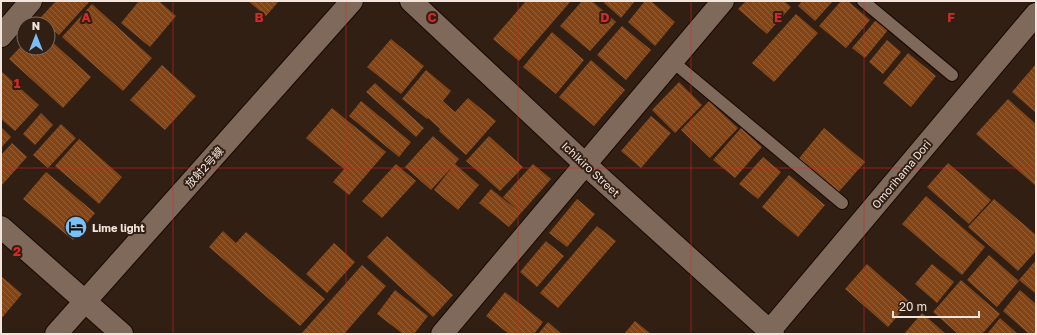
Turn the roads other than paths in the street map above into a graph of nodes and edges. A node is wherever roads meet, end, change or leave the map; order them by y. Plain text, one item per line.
1 (31, 1) edge
2 (352, 1) edge
3 (411, 1) edge
4 (723, 1) edge
5 (863, 1) edge
6 (1036, 14) edge
7 (1, 36) edge
8 (672, 61) junction
9 (952, 75) dead end
10 (586, 165) junction
11 (842, 203) dead end
12 (1, 227) edge
13 (85, 301) junction
14 (770, 333) edge
15 (56, 334) edge
16 (122, 334) edge
17 (442, 334) edge

1 - 7 street
2 - 13 street, 放射2号線
3 - 10 street, Ichikiro Street
4 - 8 street
5 - 9 lane
6 - 14 street, Omorihama Dori
8 - 10 street
8 - 11 lane
10 - 14 street, Ichikiro Street
10 - 17 street
12 - 13 street
13 - 15 street, 放射2号線
13 - 16 street

